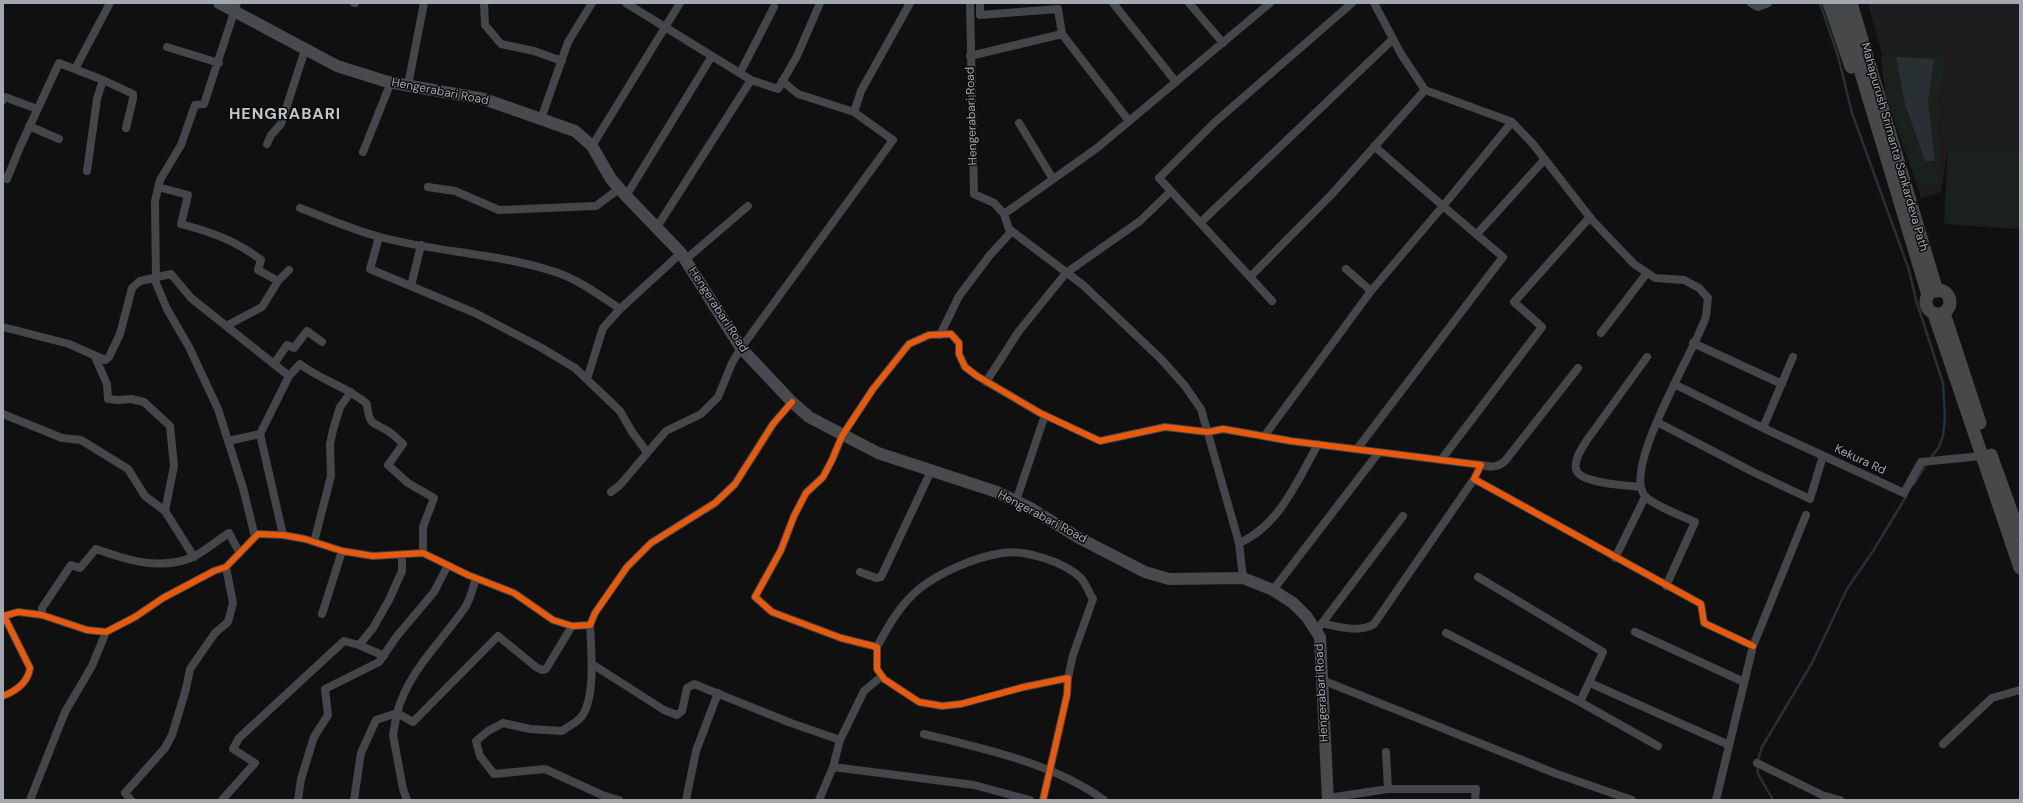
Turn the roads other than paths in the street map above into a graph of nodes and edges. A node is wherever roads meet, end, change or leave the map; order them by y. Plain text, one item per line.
1 (110, 3) edge
2 (219, 3) edge
3 (424, 3) edge
4 (484, 3) edge
5 (592, 3) edge
6 (626, 3) edge
7 (680, 3) edge
8 (820, 3) edge
9 (910, 3) edge
10 (970, 3) edge
11 (980, 3) edge
12 (1113, 3) edge
13 (1189, 3) edge
14 (1270, 3) edge
15 (1352, 3) edge
16 (1374, 3) edge
17 (1750, 3) edge
18 (1768, 3) edge
19 (1829, 3) edge
20 (1840, 3) edge
21 (1851, 3) edge
22 (236, 6) edge
23 (774, 7) dead end
24 (665, 28) junction
25 (1062, 34) junction
26 (1393, 38) junction
27 (1223, 43) junction
28 (167, 47) dead end
29 (305, 50) junction
30 (712, 56) junction
31 (970, 56) junction
32 (562, 61) junction
33 (219, 63) junction
34 (75, 69) junction
35 (740, 73) junction
36 (103, 80) junction
37 (751, 80) junction
38 (391, 82) junction
39 (782, 82) junction
40 (1176, 82) junction
41 (408, 85) junction
42 (1866, 87) junction
43 (1425, 90) junction
44 (3, 100) edge
45 (38, 109) junction
46 (854, 112) junction
47 (541, 119) junction
48 (1129, 121) junction
49 (1512, 122) junction
50 (1019, 124) dead end
51 (29, 126) junction
52 (126, 128) dead end
53 (58, 139) dead end
54 (267, 144) dead end
55 (592, 146) junction
56 (1374, 146) junction
57 (363, 152) dead end
58 (1544, 159) junction
59 (88, 171) dead end
60 (3, 177) edge
61 (1053, 179) junction
62 (158, 187) junction
63 (428, 187) dead end
64 (623, 192) junction
65 (1171, 192) junction
66 (748, 206) dead end
67 (1443, 206) junction
68 (300, 208) dead end
69 (1004, 214) junction
70 (1590, 217) junction
71 (1200, 223) junction
72 (657, 227) junction
73 (1012, 231) junction
74 (1477, 234) junction
75 (379, 237) junction
76 (421, 245) junction
77 (683, 256) junction
78 (1346, 269) dead end
79 (289, 270) dead end
80 (1066, 273) junction
81 (1647, 273) junction
82 (156, 276) junction
83 (1250, 277) junction
84 (278, 281) junction
85 (411, 286) junction
86 (1371, 291) junction
87 (1932, 293) junction
88 (1272, 301) dead end
89 (620, 309) junction
90 (1939, 313) junction
91 (226, 326) junction
92 (3, 327) edge
93 (1601, 333) dead end
94 (940, 335) junction
95 (322, 342) dead end
96 (1693, 343) junction
97 (741, 348) junction
98 (1647, 356) dead end
99 (95, 357) junction
100 (1793, 357) dead end
101 (274, 364) junction
102 (1578, 368) dead end
103 (289, 376) junction
104 (587, 379) junction
105 (986, 382) junction
106 (1674, 384) junction
107 (1782, 384) junction
108 (350, 392) junction
109 (792, 402) junction
110 (3, 414) edge
111 (1044, 415) junction
112 (1657, 422) junction
113 (1763, 428) junction
114 (1208, 432) junction
115 (260, 434) junction
116 (842, 436) junction
117 (1265, 436) junction
118 (228, 442) junction
119 (1318, 444) junction
120 (1357, 449) junction
121 (647, 452) junction
122 (1379, 452) junction
123 (1823, 456) junction
124 (1982, 456) junction
125 (1441, 460) junction
126 (1481, 465) junction
127 (931, 471) junction
128 (1474, 478) junction
129 (1640, 487) junction
130 (611, 492) dead end
131 (1645, 496) junction
132 (1016, 501) junction
133 (165, 511) junction
134 (1806, 515) dead end
135 (1403, 516) dead end
136 (283, 534) junction
137 (2020, 536) edge
138 (255, 537) junction
139 (314, 542) junction
140 (1239, 543) junction
141 (342, 551) junction
142 (239, 552) junction
143 (424, 553) junction
144 (402, 555) junction
145 (194, 557) junction
146 (1615, 558) junction
147 (448, 565) junction
148 (226, 567) junction
149 (2020, 568) edge
150 (860, 572) dead end
151 (1478, 577) dead end
152 (476, 578) junction
153 (1243, 578) junction
154 (1666, 586) junction
155 (1274, 590) junction
156 (322, 614) dead end
157 (42, 615) junction
158 (4, 616) edge
159 (590, 624) junction
160 (572, 626) junction
161 (1319, 627) junction
162 (106, 632) junction
163 (1635, 632) dead end
164 (1446, 633) dead end
165 (359, 646) junction
166 (1753, 646) junction
167 (877, 647) junction
168 (384, 656) junction
169 (592, 664) junction
170 (882, 676) junction
171 (1068, 678) junction
172 (1322, 680) junction
173 (1744, 682) junction
174 (1590, 683) junction
175 (2020, 690) edge
176 (718, 693) junction
177 (3, 696) edge
178 (1580, 702) junction
179 (397, 713) junction
180 (924, 734) dead end
181 (840, 740) junction
182 (1943, 744) dead end
183 (1729, 745) junction
184 (1658, 746) dead end
185 (1386, 752) dead end
186 (1757, 763) dead end
187 (833, 767) junction
188 (1048, 771) junction
189 (1388, 789) junction
190 (1328, 799) edge
191 (30, 800) edge
192 (131, 800) edge
193 (222, 800) edge
194 (298, 800) edge
195 (354, 800) edge
196 (406, 800) edge
197 (619, 800) edge
198 (686, 800) edge
199 (819, 800) edge
200 (1030, 800) edge
201 (1042, 800) edge
202 (1104, 800) edge
203 (1475, 800) edge
204 (1632, 800) edge
205 (1716, 800) edge
206 (1840, 800) edge

1 - 34 street
2 - 22 main road, Hengerabari Road
3 - 41 street
4 - 32 street
5 - 32 street
6 - 24 street
7 - 24 street
8 - 39 street
9 - 46 street
10 - 31 street, Hengerabari Road
11 - 25 street
12 - 40 street
13 - 27 street
14 - 27 street
15 - 65 street
16 - 26 street
17 - 18 street
19 - 42 main road, Mahapurush Srimanta Sankardeva Path
20 - 42 main road
21 - 87 main road, Mahapurush Srimanta Sankardeva Path
22 - 29 main road, Hengerabari Road
22 - 33 street
23 - 35 street
24 - 30 street
24 - 55 street
25 - 31 street
25 - 48 street
26 - 43 street
26 - 71 street
27 - 40 street
28 - 33 street
29 - 38 main road, Hengerabari Road
29 - 54 street
30 - 35 street
30 - 64 street
31 - 69 street, Hengerabari Road
32 - 47 street
33 - 62 street
34 - 36 street
34 - 45 street
35 - 37 street
36 - 52 street
36 - 59 street
37 - 39 street
37 - 72 street
38 - 41 main road, Hengerabari Road
38 - 57 street
39 - 46 street
40 - 48 street
41 - 47 main road, Hengerabari Road
42 - 87 main road, Mahapurush Srimanta Sankardeva Path
43 - 49 street
43 - 56 street
44 - 45 street
45 - 51 street
46 - 97 street
47 - 55 main road, Hengerabari Road
48 - 61 street
49 - 58 street
49 - 67 street
50 - 61 street
51 - 53 street
51 - 60 street
55 - 64 main road, Hengerabari Road
56 - 67 street
56 - 83 street
58 - 70 street
58 - 74 street
61 - 69 street
62 - 82 street
62 - 84 street
63 - 64 street
64 - 72 main road, Hengerabari Road
65 - 71 street
65 - 80 street
66 - 77 street
67 - 74 street
67 - 86 street
68 - 75 street
69 - 73 street, Hengerabari Road
70 - 81 street
70 - 125 street
71 - 83 street
72 - 77 main road, Hengerabari Road
73 - 80 street, Hengerabari Road
73 - 94 street
74 - 120 street
75 - 76 street
75 - 85 street
76 - 85 street
76 - 89 street
77 - 89 street
77 - 97 main road, Hengerabari Road
78 - 86 street
79 - 84 street
80 - 105 street
80 - 114 street, Hengerabari Road
81 - 93 street
81 - 96 street
82 - 91 street
82 - 99 street
82 - 118 street
83 - 88 street
84 - 91 street
85 - 104 street
86 - 117 street
87 - 90 main road
87 - 90 main road
89 - 104 street
90 - 124 main road
90 - 137 main road
91 - 101 street
92 - 99 street
94 - 105 street
94 - 116 street
95 - 101 street
96 - 106 street
96 - 107 street
97 - 109 main road, Hengerabari Road
97 - 121 street
98 - 129 street
99 - 133 street
100 - 107 street
101 - 103 street
102 - 126 street
103 - 108 street
103 - 115 street
104 - 121 street
105 - 111 street
106 - 112 street
106 - 113 street, Kekura Rd
107 - 113 street
108 - 139 street
108 - 143 street
109 - 116 main road, Hengerabari Road
109 - 159 street
110 - 133 street
111 - 114 street
111 - 132 street
112 - 123 street
112 - 129 street
113 - 123 street, Kekura Rd
114 - 117 street
114 - 140 street, Hengerabari Road
115 - 118 street
115 - 136 street
116 - 127 main road, Hengerabari Road
116 - 167 street
117 - 119 street
118 - 138 street
119 - 120 street
119 - 140 street
120 - 122 street
121 - 130 street
122 - 125 street
122 - 155 street
123 - 124 street, Kekura Rd
124 - 149 main road
125 - 126 street
126 - 128 street
127 - 132 main road, Hengerabari Road
127 - 150 street
128 - 146 street
128 - 161 street
129 - 131 street
131 - 146 street
131 - 154 street
132 - 153 main road, Hengerabari Road
133 - 145 street
134 - 166 street
135 - 161 street
136 - 138 street
136 - 139 street
138 - 142 street
139 - 141 street
140 - 153 street, Hengerabari Road
141 - 144 street
141 - 156 street
142 - 145 street
142 - 148 street
143 - 144 street
143 - 147 street
144 - 165 street
145 - 157 street
146 - 154 street
147 - 152 street
147 - 168 street
148 - 162 street
148 - 192 street
151 - 174 street
152 - 160 street
152 - 179 street
153 - 155 main road, Hengerabari Road
154 - 166 street
155 - 161 main road, Hengerabari Road
157 - 158 street
157 - 162 street
158 - 177 street
159 - 160 street
159 - 169 street
160 - 179 street
161 - 172 main road, Hengerabari Road
162 - 191 street
163 - 173 street
164 - 178 street
165 - 168 street
165 - 193 street
166 - 173 street
167 - 170 street
167 - 171 street
168 - 194 street
169 - 176 street
169 - 197 street
170 - 171 street
170 - 181 street
171 - 188 street
172 - 190 main road, Hengerabari Road
172 - 204 street
173 - 183 street
174 - 178 street
174 - 183 street
175 - 182 street
176 - 181 street
176 - 198 street
178 - 184 street
179 - 195 street
179 - 196 street
180 - 188 street
181 - 187 street
183 - 205 street
185 - 189 street
186 - 206 street
187 - 199 street
187 - 200 street
188 - 201 street
188 - 202 street
189 - 190 street
189 - 203 street

